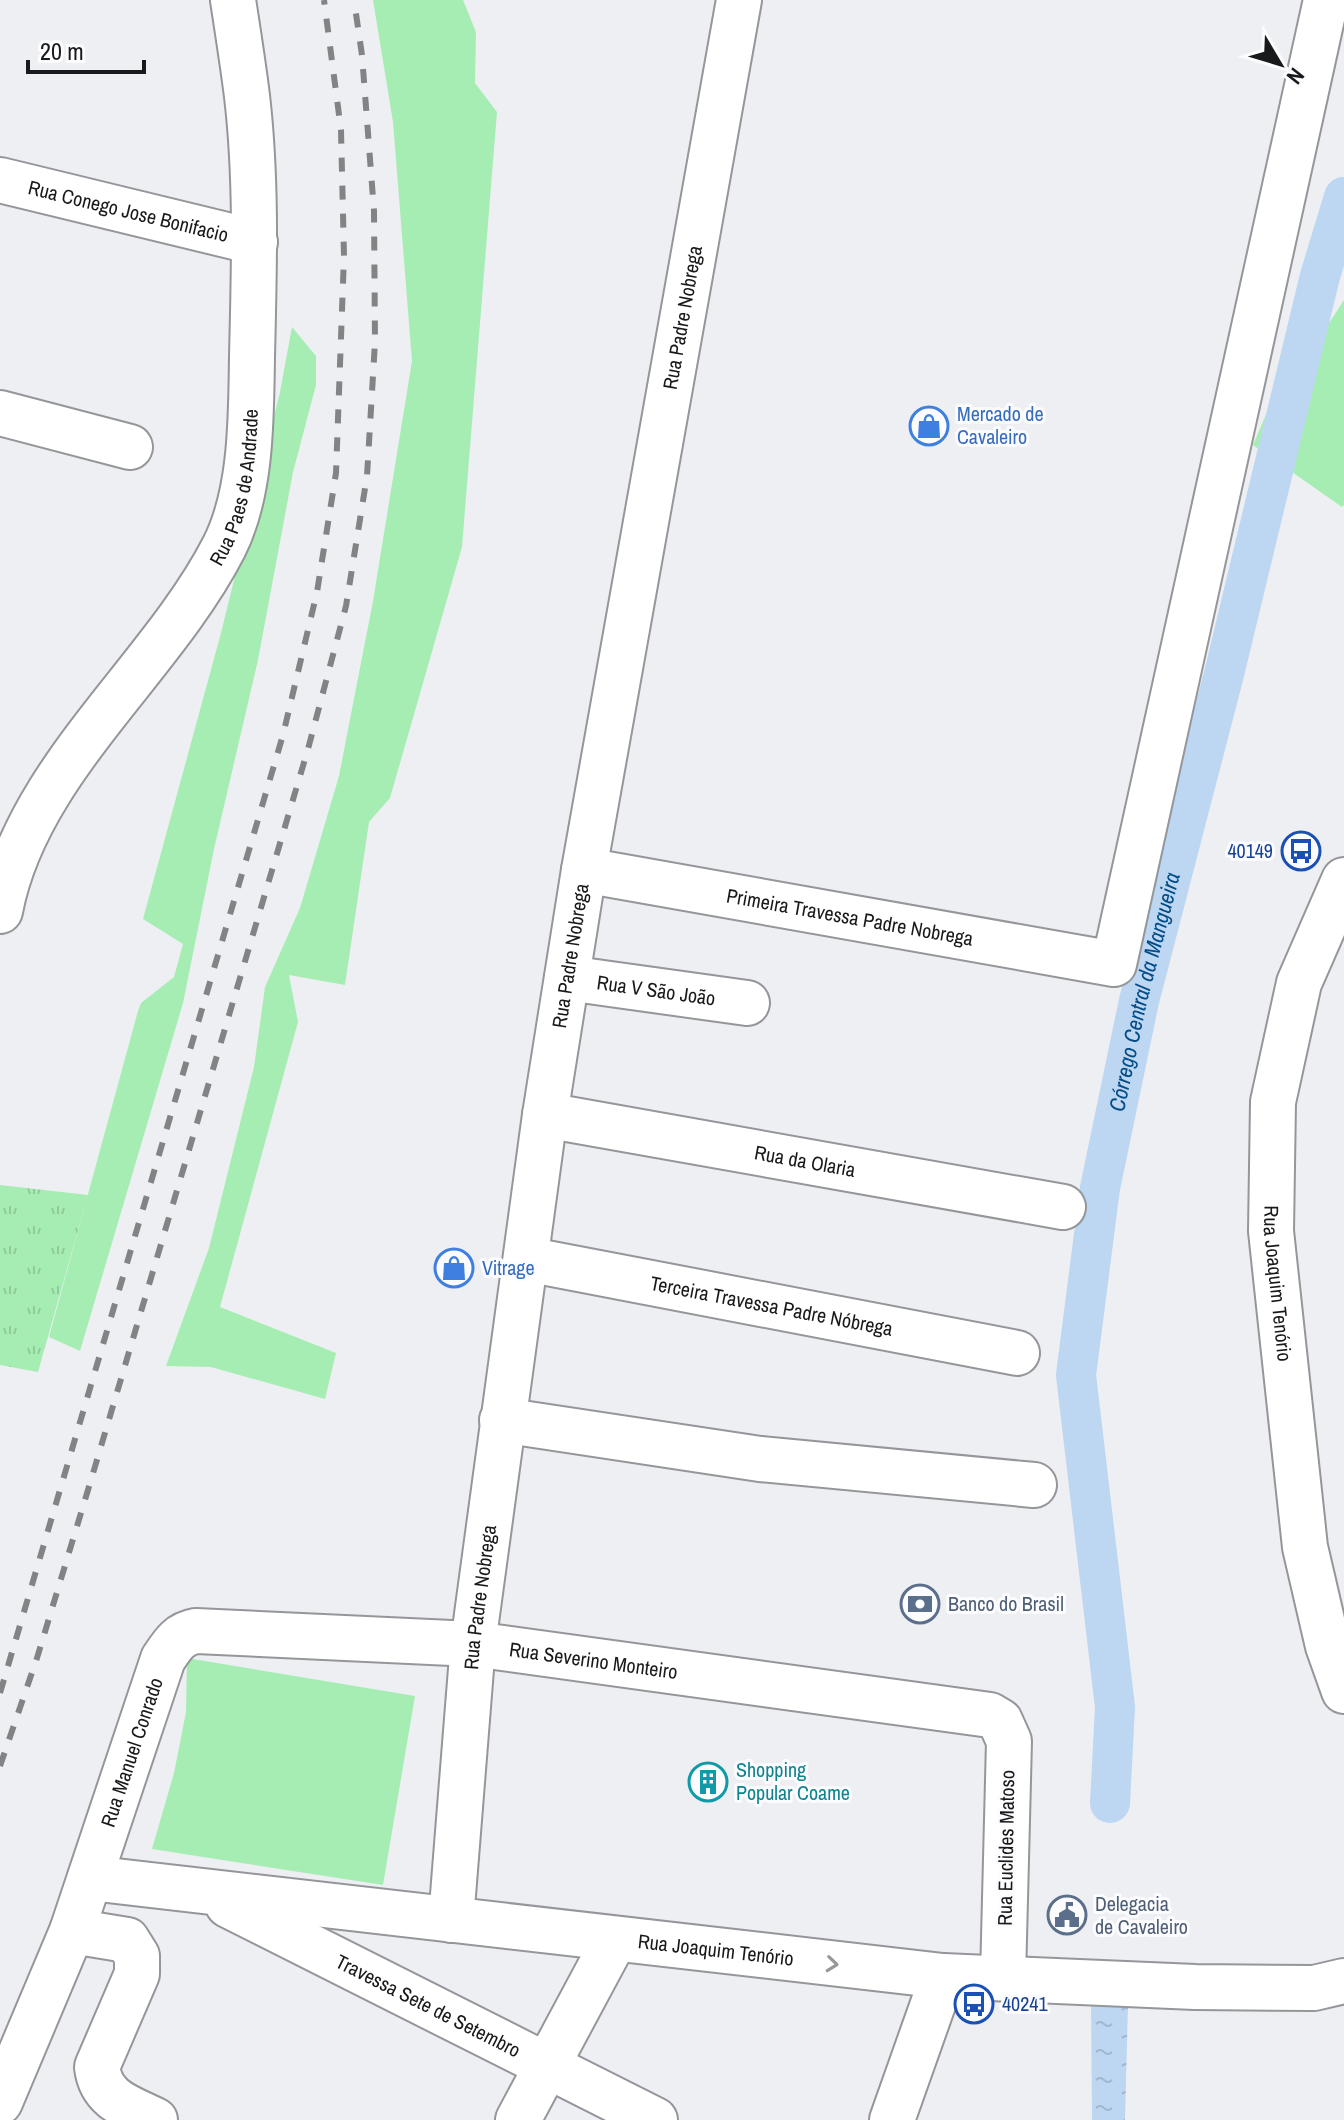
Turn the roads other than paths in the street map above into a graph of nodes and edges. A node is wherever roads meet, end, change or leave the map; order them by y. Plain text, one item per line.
1 (233, 0) edge
2 (739, 0) edge
3 (1326, 0) edge
4 (0, 180) edge
5 (255, 242) junction
6 (0, 413) edge
7 (130, 447) dead end
8 (584, 870) junction
9 (1343, 886) edge
10 (0, 911) edge
11 (567, 978) junction
12 (747, 1003) dead end
13 (545, 1115) junction
14 (1063, 1207) dead end
15 (526, 1259) junction
16 (1017, 1353) dead end
17 (502, 1420) junction
18 (1034, 1485) dead end
19 (184, 1633) joint
20 (473, 1644) junction
21 (1344, 1691) edge
22 (1000, 1721) joint
23 (90, 1878) junction
24 (201, 1892) junction
25 (451, 1920) junction
26 (72, 1931) junction
27 (615, 1939) junction
28 (943, 1976) junction
29 (1003, 1978) junction
30 (1344, 1981) edge
31 (548, 2064) junction
32 (0, 2102) edge
33 (155, 2120) edge
34 (518, 2120) edge
35 (655, 2120) edge
36 (892, 2120) edge

1 - 5 street, Rua Paes de Andrade
2 - 8 street, Rua Padre Nobrega
3 - 8 street, Primeira Travessa Padre Nobrega
4 - 5 street, Rua Conego Jose Bonifacio
5 - 10 street, Rua Paes de Andrade
6 - 7 street
8 - 11 street, Rua Padre Nobrega
9 - 21 street, Rua Joaquim Tenório
11 - 12 street, Rua V São João
11 - 13 street, Rua Padre Nobrega
13 - 14 street, Rua da Olaria
13 - 15 street, Rua Padre Nobrega
15 - 16 street, Terceira Travessa Padre Nóbrega
15 - 17 street, Rua Padre Nobrega
17 - 18 street
17 - 20 street, Rua Padre Nobrega
19 - 20 street, Rua Severino Monteiro
19 - 23 street, Rua Manuel Conrado
20 - 22 street, Rua Severino Monteiro
20 - 25 street, Rua Padre Nobrega
22 - 29 street, Rua Euclides Matoso
23 - 24 street, Rua Joaquim Tenório
23 - 26 street, Rua Manuel Conrado
24 - 25 street, Rua Joaquim Tenório
24 - 31 street, Travessa Sete de Setembro
25 - 27 street, Rua Joaquim Tenório
26 - 32 street, Rua Manuel Conrado
26 - 33 street
27 -> 28 street, Rua Joaquim Tenório
27 - 31 street
28 - 29 street, Rua Joaquim Tenório
28 - 36 street
29 - 30 street, Rua Joaquim Tenório
31 - 34 street
31 - 35 street, Travessa Sete de Setembro

